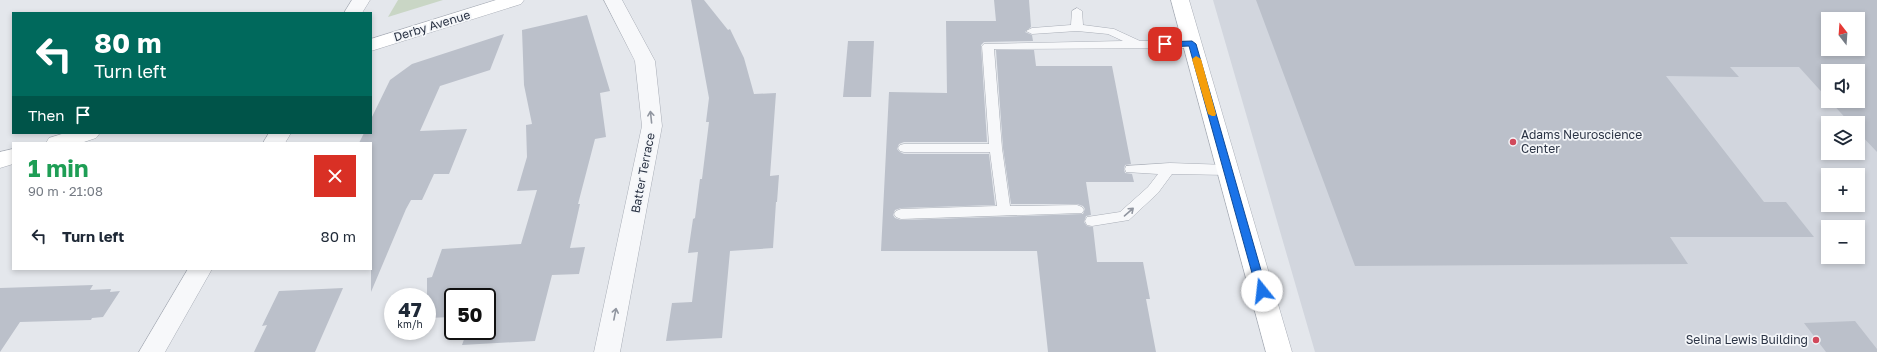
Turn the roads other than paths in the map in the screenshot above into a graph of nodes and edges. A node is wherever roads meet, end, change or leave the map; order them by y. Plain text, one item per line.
1 (361, 0) edge
2 (516, 0) edge
3 (613, 0) edge
4 (1180, 0) edge
5 (1076, 11) dead end
6 (354, 12) edge
7 (1077, 28) junction
8 (1032, 31) dead end
9 (1140, 44) junction
10 (1192, 44) junction
11 (372, 45) edge
12 (86, 134) edge
13 (60, 142) edge
14 (904, 148) dead end
15 (996, 148) junction
16 (12, 156) edge
17 (0, 160) edge
18 (1170, 168) junction
19 (1132, 169) dead end
20 (1228, 170) junction
21 (1077, 210) dead end
22 (1004, 211) junction
23 (901, 214) dead end
24 (1092, 221) dead end
25 (199, 270) edge
26 (152, 352) edge
27 (607, 352) edge
28 (1279, 352) edge

1 - 6 street
2 - 11 main road, Derby Avenue
27 -> 3 street, Batter Terrace
4 - 10 main road
5 - 7 lane
7 - 8 lane
7 - 9 lane
9 - 10 lane
9 - 15 lane
10 - 20 main road
12 - 13 main road
14 - 15 lane
15 - 22 lane
16 - 17 main road
18 - 19 lane
18 - 20 lane
24 -> 18 lane
20 - 28 main road
21 - 22 lane
22 - 23 lane
25 - 26 street

